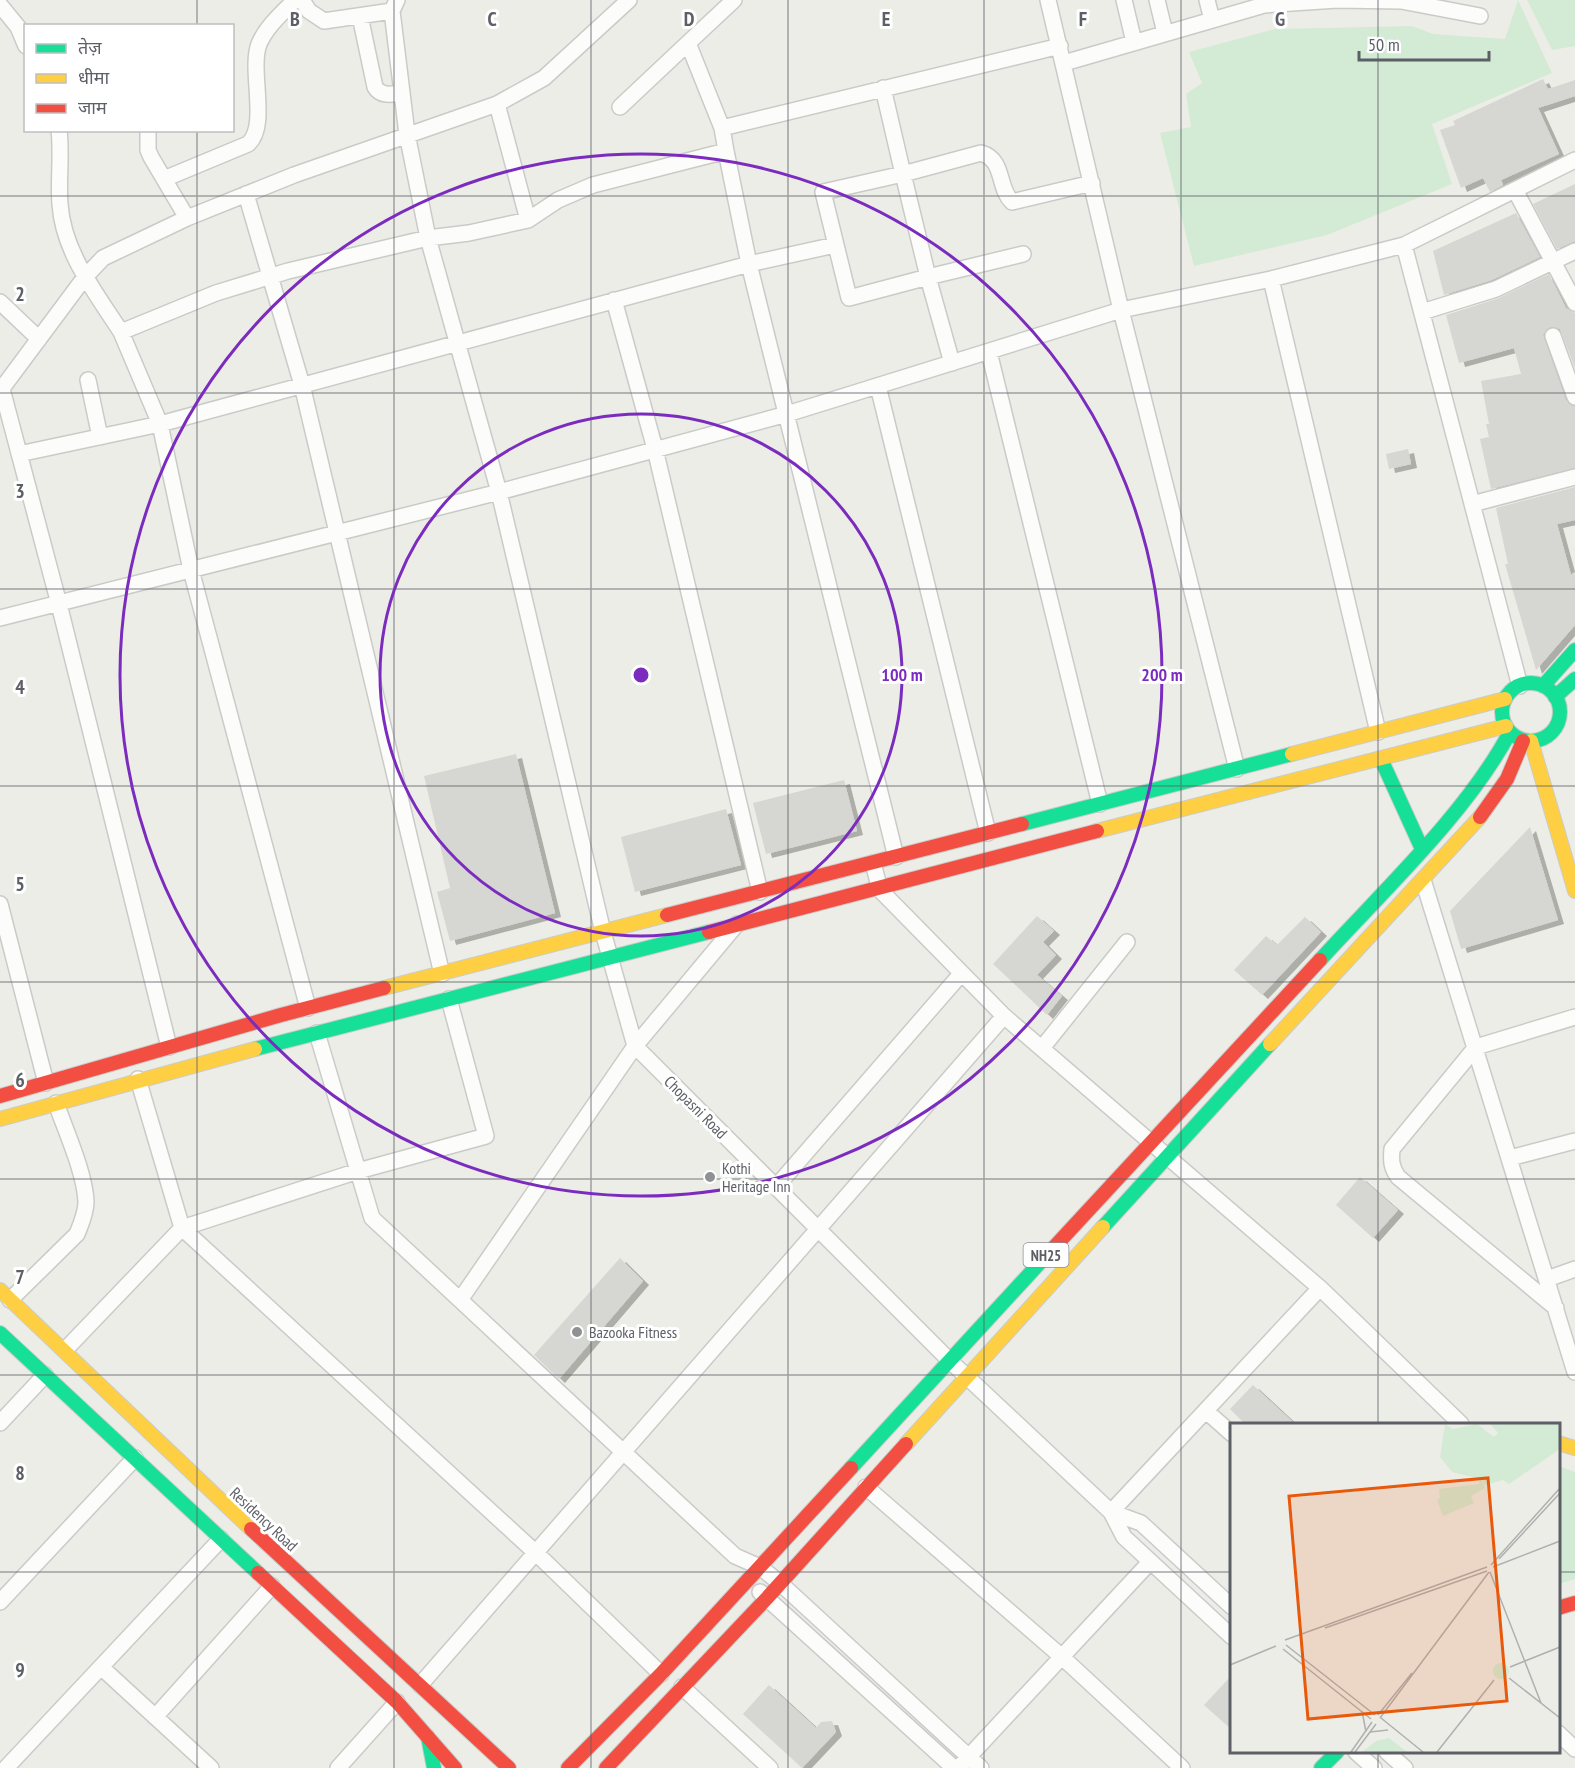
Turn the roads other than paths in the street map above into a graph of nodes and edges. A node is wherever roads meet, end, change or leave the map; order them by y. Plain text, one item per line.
1 (295, 0) edge
2 (302, 0) edge
3 (629, 0) edge
4 (734, 0) edge
5 (1048, 0) edge
6 (1124, 0) edge
7 (1157, 0) edge
8 (1207, 0) edge
9 (1263, 3) edge
10 (0, 5) edge
11 (395, 6) edge
12 (360, 16) junction
13 (1480, 16) dead end
14 (1212, 20) junction
15 (1165, 33) junction
16 (24, 41) edge
17 (1134, 42) junction
18 (687, 43) junction
19 (1060, 46) junction
20 (1064, 63) junction
21 (884, 88) junction
22 (402, 93) junction
23 (497, 105) junction
24 (620, 107) dead end
25 (722, 128) junction
26 (59, 132) edge
27 (148, 132) edge
28 (407, 134) junction
29 (726, 151) junction
30 (1575, 160) edge
31 (903, 174) junction
32 (164, 179) junction
33 (1092, 183) junction
34 (1515, 190) junction
35 (246, 194) junction
36 (187, 218) junction
37 (528, 220) junction
38 (428, 238) junction
39 (835, 245) junction
40 (1404, 245) junction
41 (1575, 251) edge
42 (1023, 254) dead end
43 (1554, 263) junction
44 (749, 264) junction
45 (271, 276) junction
46 (85, 277) junction
47 (928, 277) junction
48 (1270, 279) junction
49 (614, 300) junction
50 (0, 302) edge
51 (1575, 303) edge
52 (1121, 310) junction
53 (1422, 312) junction
54 (121, 332) junction
55 (1553, 336) dead end
56 (39, 339) junction
57 (457, 343) junction
58 (989, 352) junction
59 (952, 363) junction
60 (88, 380) dead end
61 (302, 385) junction
62 (878, 387) junction
63 (1, 390) edge
64 (1575, 397) edge
65 (787, 414) junction
66 (160, 424) junction
67 (100, 437) junction
68 (655, 449) junction
69 (20, 454) junction
70 (1575, 477) edge
71 (499, 492) junction
72 (1472, 504) junction
73 (336, 533) junction
74 (191, 570) junction
75 (59, 604) junction
76 (0, 618) edge
77 (1575, 650) edge
78 (1575, 679) edge
79 (1520, 686) junction
80 (1543, 686) junction
81 (1575, 694) edge
82 (1556, 698) junction
83 (1506, 699) junction
84 (1575, 711) edge
85 (1560, 715) junction
86 (1508, 729) junction
87 (1378, 732) junction
88 (1527, 741) junction
89 (1381, 759) junction
90 (1236, 769) junction
91 (1100, 804) junction
92 (988, 833) junction
93 (1422, 849) junction
94 (896, 856) junction
95 (873, 863) junction
96 (1423, 880) junction
97 (880, 890) junction
98 (760, 891) junction
99 (1575, 891) edge
100 (0, 904) edge
101 (737, 924) junction
102 (603, 932) junction
103 (1127, 942) dead end
104 (610, 958) junction
105 (442, 974) junction
106 (961, 974) junction
107 (449, 999) junction
108 (308, 1008) junction
109 (1004, 1016) junction
110 (1575, 1017) edge
111 (317, 1033) junction
112 (635, 1046) junction
113 (169, 1047) junction
114 (1476, 1047) junction
115 (1042, 1048) junction
116 (138, 1080) junction
117 (46, 1083) junction
118 (0, 1096) edge
119 (56, 1103) junction
120 (0, 1119) edge
121 (1575, 1141) edge
122 (1150, 1142) junction
123 (1167, 1156) junction
124 (1510, 1158) junction
125 (358, 1171) junction
126 (776, 1187) junction
127 (182, 1228) junction
128 (818, 1230) junction
129 (1575, 1269) edge
130 (1547, 1279) junction
131 (1320, 1288) junction
132 (5, 1295) edge
133 (460, 1300) junction
134 (1556, 1308) junction
135 (0, 1333) edge
136 (65, 1350) junction
137 (949, 1360) junction
138 (1575, 1372) edge
139 (45, 1375) junction
140 (967, 1377) junction
141 (1206, 1412) junction
142 (0, 1423) edge
143 (1459, 1423) edge
144 (1230, 1432) edge
145 (1560, 1444) edge
146 (1575, 1448) edge
147 (621, 1452) junction
148 (135, 1458) junction
149 (866, 1488) junction
150 (1111, 1512) junction
151 (221, 1539) junction
152 (536, 1553) junction
153 (735, 1556) junction
154 (1150, 1562) junction
155 (760, 1567) junction
156 (747, 1581) junction
157 (780, 1583) junction
158 (272, 1586) junction
159 (767, 1598) junction
160 (0, 1602) edge
161 (1575, 1603) edge
162 (1230, 1605) edge
163 (1560, 1607) edge
164 (1230, 1635) edge
165 (1062, 1657) junction
166 (101, 1667) junction
167 (661, 1674) junction
168 (420, 1685) junction
169 (682, 1687) junction
170 (397, 1702) junction
171 (155, 1717) junction
172 (1560, 1735) edge
173 (428, 1737) junction
174 (1575, 1749) edge
175 (1336, 1753) edge
176 (1357, 1753) edge
177 (1388, 1753) edge
178 (969, 1756) junction
179 (6, 1768) edge
180 (211, 1768) edge
181 (338, 1768) edge
182 (434, 1768) edge
183 (455, 1768) edge
184 (509, 1768) edge
185 (568, 1768) edge
186 (606, 1768) edge
187 (770, 1768) edge
188 (956, 1768) edge
189 (981, 1768) edge
190 (1182, 1768) edge
191 (1321, 1768) edge
192 (1374, 1768) edge
193 (1405, 1768) edge

1 - 32 street
2 - 12 street
3 - 23 street
4 - 18 street
5 - 19 street
6 - 17 street
7 - 15 street
8 - 14 street
9 - 13 street
9 - 14 street
10 - 16 street
11 - 12 street
11 - 22 street, Chopasni Road
12 - 22 street
14 - 15 street
15 - 17 street
17 - 20 street
18 - 24 street
18 - 25 street
19 - 20 street
19 - 21 street
20 - 33 street
21 - 25 street
21 - 31 street
22 - 28 street, Chopasni Road
23 - 28 street
23 - 37 street
25 - 29 street
26 - 46 street
27 - 32 street
28 - 35 street
28 - 38 street, Chopasni Road
29 - 37 street
29 - 44 street
30 - 34 street
31 - 33 street
31 - 39 street
31 - 47 street
32 - 36 street
33 - 52 street
34 - 40 street
34 - 43 street
35 - 36 street
35 - 45 street
36 - 46 street
37 - 38 street
38 - 45 street
38 - 57 street, Chopasni Road
39 - 44 street
39 - 47 street
40 - 48 street
40 - 53 street
41 - 43 street
42 - 47 street
43 - 51 street
43 - 53 street
44 - 49 street
44 - 65 street
45 - 54 street
45 - 61 street
46 - 54 street
46 - 56 street
47 - 59 street
48 - 52 street
48 - 87 street
49 - 57 street
49 - 68 street
50 - 56 street
52 - 58 street
52 - 90 street
53 - 72 street
54 - 66 street
55 - 64 street
56 - 63 street
57 - 61 street
57 - 71 street, Chopasni Road
58 - 59 street
58 - 91 street
59 - 62 street
60 - 67 street
61 - 66 street
61 - 73 street
62 - 65 street
62 - 92 street
63 - 69 street
65 - 68 street
65 - 94 street
66 - 67 street
66 - 74 street
67 - 69 street
68 - 71 street
68 - 98 street
69 - 75 street
70 - 72 street
71 - 73 street
71 - 102 street, Chopasni Road
72 - 79 street
73 - 74 street
73 - 105 street
74 - 75 street
74 - 108 street
75 - 76 street
75 - 113 street
77 - 80 main road
78 - 82 main road
79 - 80 main road
79 - 83 main road
80 - 82 main road
81 - 82 main road
82 - 85 main road
83 - 86 main road, NH25
83 - 87 main road
84 - 85 main road
85 - 88 main road
86 - 88 main road
86 - 89 main road
86 - 93 main road, NH25
87 - 90 main road
88 - 96 main road, NH25
88 - 99 main road
89 - 93 main road
89 - 97 main road
90 - 91 main road
91 - 92 main road
92 - 94 main road
93 - 122 main road, NH25
94 - 95 main road
95 - 97 street
95 - 98 main road
96 - 114 street
96 - 123 main road, NH25
97 - 101 main road
97 - 106 street
98 - 102 main road
100 - 117 street
101 - 104 main road
101 - 112 street
102 - 104 street, Chopasni Road
102 - 105 main road
103 - 115 street
104 - 107 main road
104 - 112 street, Chopasni Road
105 - 108 main road
106 - 109 street
106 - 126 street
107 - 111 main road
107 - 125 street
108 - 113 main road
109 - 115 street
109 - 128 street
110 - 114 street
111 - 116 main road
111 - 125 street
112 - 126 street, Chopasni Road
112 - 133 street
113 - 117 main road
114 - 124 street
114 - 134 street
115 - 122 street
116 - 119 main road
116 - 127 street
117 - 118 main road
119 - 120 main road
119 - 132 street
121 - 124 street
122 - 123 street
122 - 137 main road, NH25
123 - 131 street
123 - 140 main road, NH25
124 - 130 street
125 - 127 street
125 - 133 street
126 - 128 street, Chopasni Road
127 - 136 street
127 - 152 street
128 - 137 street, Chopasni Road
128 - 147 street
129 - 130 street
130 - 134 street
131 - 141 street
131 - 143 street
132 - 136 main road, Residency Road
133 - 147 street
134 - 138 street
135 - 139 main road
136 - 168 main road, Residency Road
137 - 140 street, Chopasni Road
137 - 155 main road, NH25
139 - 142 street
139 - 148 main road
140 - 149 main road, NH25
140 - 150 street, Chopasni Road
141 - 144 street
141 - 150 street
145 - 146 main road
147 - 152 street
147 - 153 street
148 - 151 main road
148 - 160 street
149 - 157 main road, NH25
149 - 165 street
150 - 154 street
150 - 162 street
151 - 158 main road
151 - 166 street
152 - 167 street
152 - 168 street
153 - 155 street
153 - 156 street
154 - 164 street
154 - 165 street
155 - 156 main road, NH25
155 - 157 street
156 - 159 street
156 - 167 main road, NH25
157 - 159 main road, NH25
157 - 178 street
158 - 170 main road
158 - 171 street
159 - 169 main road, NH25
159 - 188 street
161 - 163 main road
165 - 178 street
165 - 190 street
166 - 171 street
166 - 179 street
167 - 185 main road, NH25
168 - 184 main road, Residency Road
169 - 186 main road, NH25
169 - 187 street
170 - 173 main road
170 - 181 street
171 - 180 street
172 - 174 street
173 - 182 main road
173 - 183 main road
175 - 191 main road
176 - 192 street
177 - 193 street
178 - 188 street
178 - 189 street

